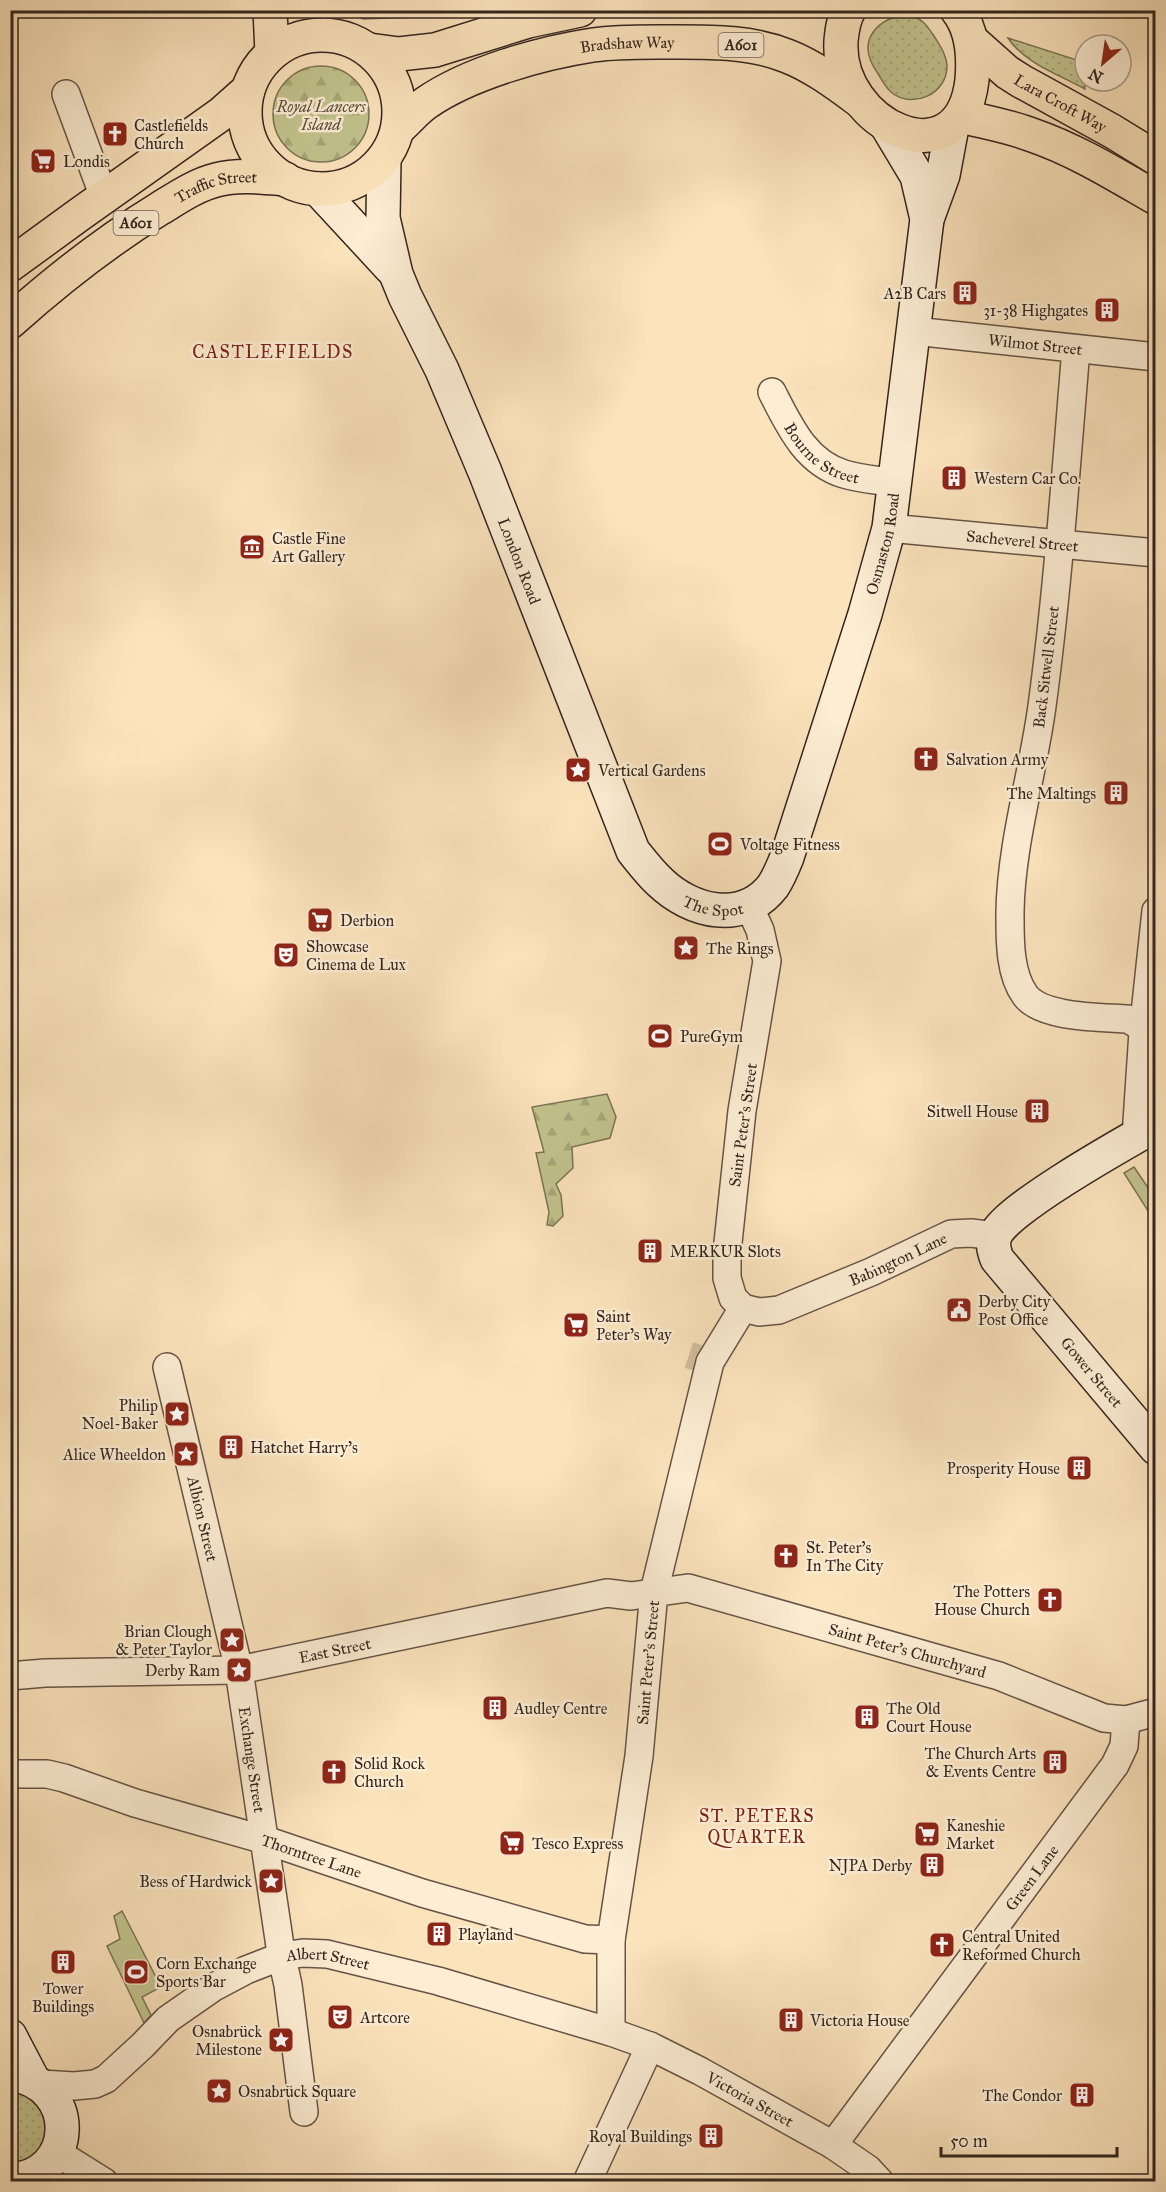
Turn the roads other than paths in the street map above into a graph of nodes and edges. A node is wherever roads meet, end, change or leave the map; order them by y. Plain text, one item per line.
1 (270, 10) edge
2 (580, 10) edge
3 (849, 10) edge
4 (957, 10) edge
5 (319, 23) edge
6 (971, 40) junction
7 (369, 50) junction
8 (272, 53) junction
9 (248, 90) junction
10 (66, 94) dead end
11 (860, 101) junction
12 (956, 122) junction
13 (887, 126) junction
14 (399, 128) junction
15 (1155, 158) edge
16 (384, 159) junction
17 (285, 178) junction
18 (318, 189) junction
19 (104, 197) junction
20 (1155, 198) edge
21 (927, 219) junction
22 (10, 265) edge
23 (396, 274) junction
24 (10, 322) edge
25 (914, 331) junction
26 (1076, 349) junction
27 (1155, 357) edge
28 (772, 392) dead end
29 (895, 483) junction
30 (905, 530) junction
31 (1060, 543) junction
32 (1155, 553) edge
33 (633, 851) joint
34 (787, 857) joint
35 (749, 906) junction
36 (1155, 911) edge
37 (1143, 1032) junction
38 (1146, 1131) edge
39 (995, 1236) junction
40 (748, 1309) junction
41 (167, 1367) dead end
42 (1155, 1448) edge
43 (654, 1592) junction
44 (239, 1670) junction
45 (10, 1676) edge
46 (1155, 1712) edge
47 (1126, 1720) junction
48 (10, 1774) edge
49 (265, 1840) junction
50 (610, 1940) junction
51 (282, 1956) junction
52 (611, 2032) junction
53 (10, 2036) edge
54 (650, 2046) junction
55 (28, 2079) edge
56 (304, 2112) dead end
57 (833, 2145) junction
58 (56, 2152) junction
59 (11, 2181) edge
60 (104, 2181) edge
61 (587, 2181) edge
62 (880, 2181) edge

1 - 8 main road
2 - 7 main road, A601
3 - 11 main road
4 - 6 main road
5 - 7 main road, A601
5 - 8 main road, A601
6 - 12 main road
6 - 15 main road, Lara Croft Way
7 - 14 main road, A601
8 - 9 main road, A601
9 - 17 main road, A601
9 - 19 main road, A601
10 - 19 street
11 - 13 main road
11 - 14 main road, Bradshaw Way / A601
12 - 13 main road
12 - 20 main road
12 - 21 street, Osmaston Road
13 - 21 street, Osmaston Road
14 - 16 main road, A601
16 - 18 main road, A601
16 - 23 street, London Road
17 - 18 main road, A601
17 - 24 main road, Traffic Street / A601
18 - 23 street, London Road
19 - 22 main road, A601
21 - 25 street, Osmaston Road
23 - 33 street, London Road
25 - 26 street, Wilmot Street
25 - 29 street, Osmaston Road
26 - 27 street, Wilmot Street
26 - 31 street, Back Sitwell Street
28 - 29 street, Bourne Street
29 - 30 street, Osmaston Road
30 - 31 street, Sacheverel Street
30 - 34 street, Osmaston Road
31 - 32 street, Sacheverel Street
31 - 37 street, Back Sitwell Street
33 - 35 street, The Spot
34 - 35 street, The Spot
35 - 40 street, Saint Peter's Street
36 - 37 street
37 - 38 street
38 - 39 street
39 - 40 street, Babington Lane
39 - 42 street, Gower Street
40 - 43 street, Saint Peter's Street
41 - 44 street, Albion Street
43 - 44 street, East Street
43 - 47 street, Saint Peter's Churchyard
43 - 50 street, Saint Peter's Street
44 - 45 street, East Street
44 - 49 street, Exchange Street
46 - 47 street, Saint Peter's Churchyard
47 - 57 street, Green Lane
48 - 49 street, Thorntree Lane
49 - 50 street, Thorntree Lane
49 - 51 street, Exchange Street
50 - 52 street, Saint Peter's Street
51 - 52 street, Albert Street
51 - 55 street, Albert Street
51 - 56 street
52 - 54 street, Victoria Street
53 - 55 street
54 - 57 street, Victoria Street
54 - 61 street
55 - 58 street
57 - 62 street, Victoria Street
58 - 59 street
58 - 60 street

